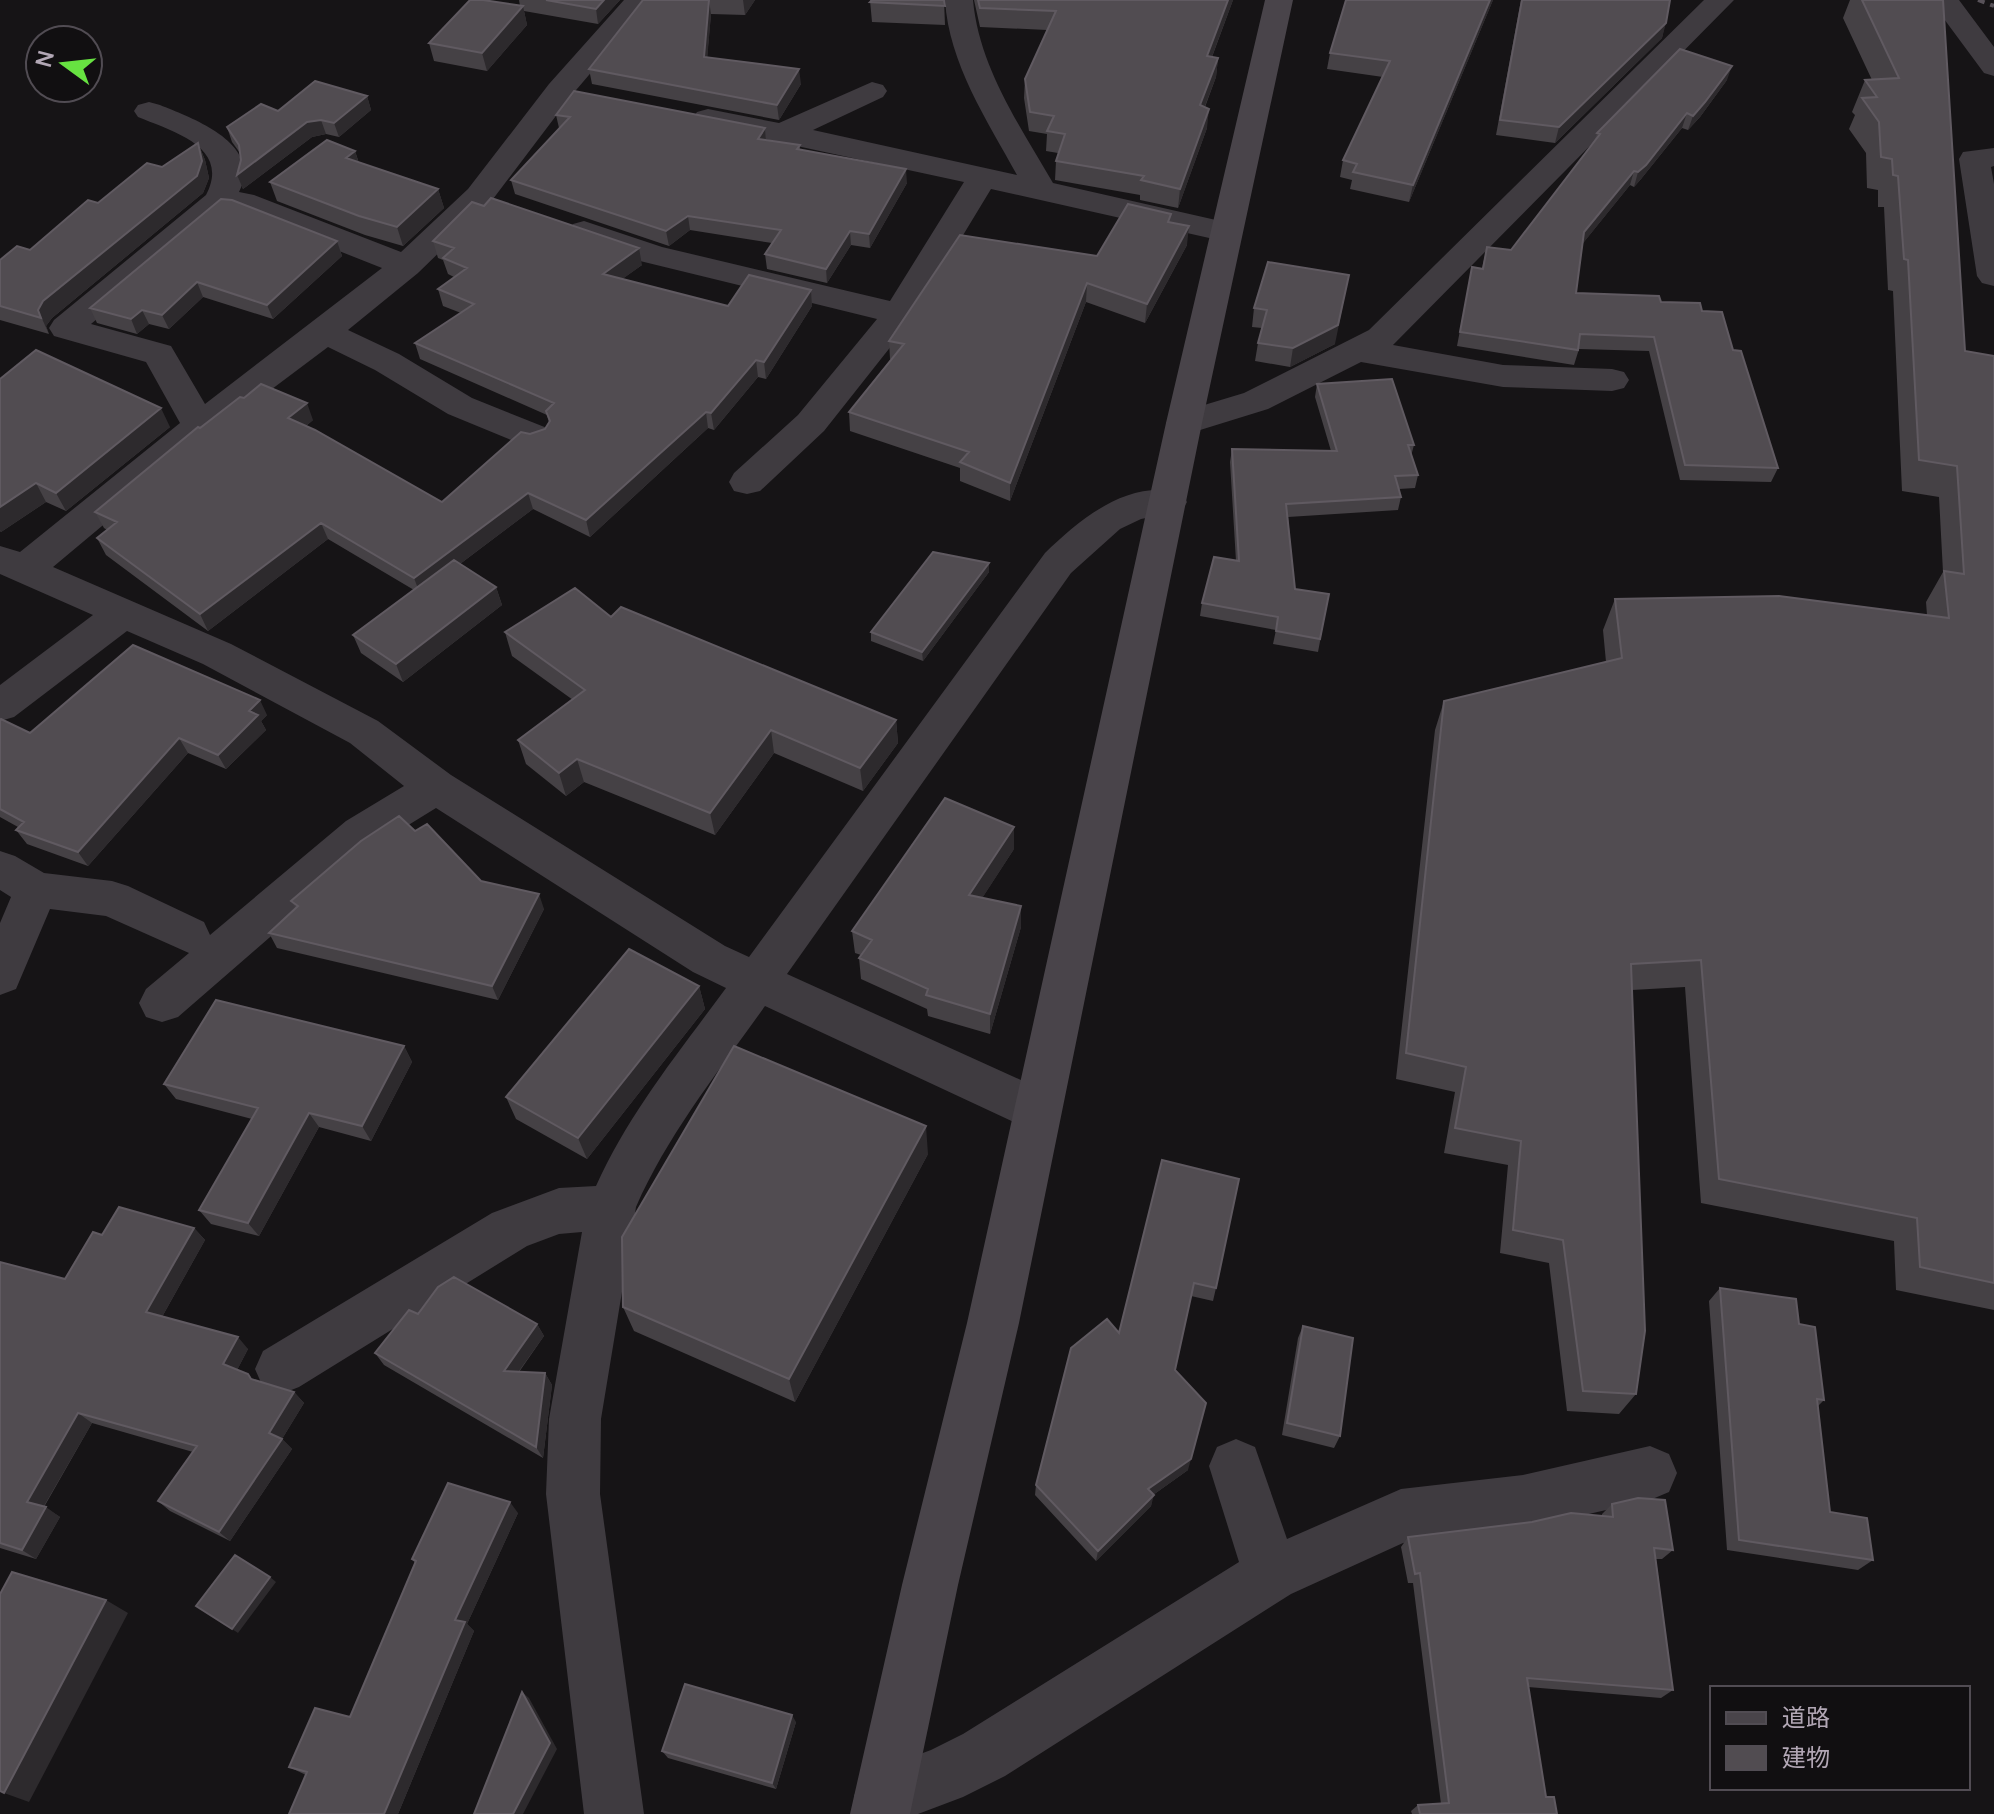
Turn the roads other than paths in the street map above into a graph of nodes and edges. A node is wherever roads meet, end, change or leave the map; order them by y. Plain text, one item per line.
1 (639, 0) edge
2 (959, 0) edge
3 (1279, 0) edge
4 (1720, 0) edge
5 (1944, 0) edge
6 (1994, 67) edge
7 (872, 91) dead end
8 (149, 111) dead end
9 (679, 113) edge
10 (783, 133) junction
11 (1994, 157) edge
12 (982, 178) junction
13 (1041, 191) junction
14 (246, 197) junction
15 (551, 220) edge
16 (1227, 232) junction
17 (406, 266) junction
18 (1994, 276) edge
19 (899, 314) junction
20 (325, 332) junction
21 (1357, 350) junction
22 (1612, 380) dead end
23 (1184, 423) junction
24 (199, 426) junction
25 (534, 436) edge
26 (747, 482) dead end
27 (1169, 502) junction
28 (12, 564) edge
29 (123, 613) junction
30 (0, 706) edge
31 (436, 787) junction
32 (18, 879) edge
33 (188, 935) dead end
34 (0, 976) edge
35 (754, 982) junction
36 (162, 1003) dead end
37 (1037, 1110) junction
38 (611, 1207) junction
39 (281, 1369) dead end
40 (1236, 1466) dead end
41 (1650, 1473) dead end
42 (1271, 1574) junction
43 (882, 1805) edge
44 (614, 1814) edge

1 - 17 street
2 - 13 street
3 - 16 street
4 - 21 street
5 - 6 street
7 - 10 street
8 - 14 street
9 - 10 street
10 - 12 street
11 - 18 street
12 - 13 street
12 - 19 street
13 - 16 street
14 - 17 street
14 - 24 street
15 - 19 street
16 - 23 street
17 - 20 street
19 - 26 street
20 - 24 street
20 - 25 street
21 - 22 street
21 - 23 street
23 - 27 street
24 - 28 street
27 - 35 street
27 - 37 street
28 - 29 street
29 - 30 street
29 - 31 street
31 - 35 street
31 - 36 street
32 - 33 street
32 - 34 street
35 - 37 street
35 - 38 street
37 - 43 street
38 - 39 street
38 - 44 street
40 - 42 street
41 - 42 street
42 - 43 street

